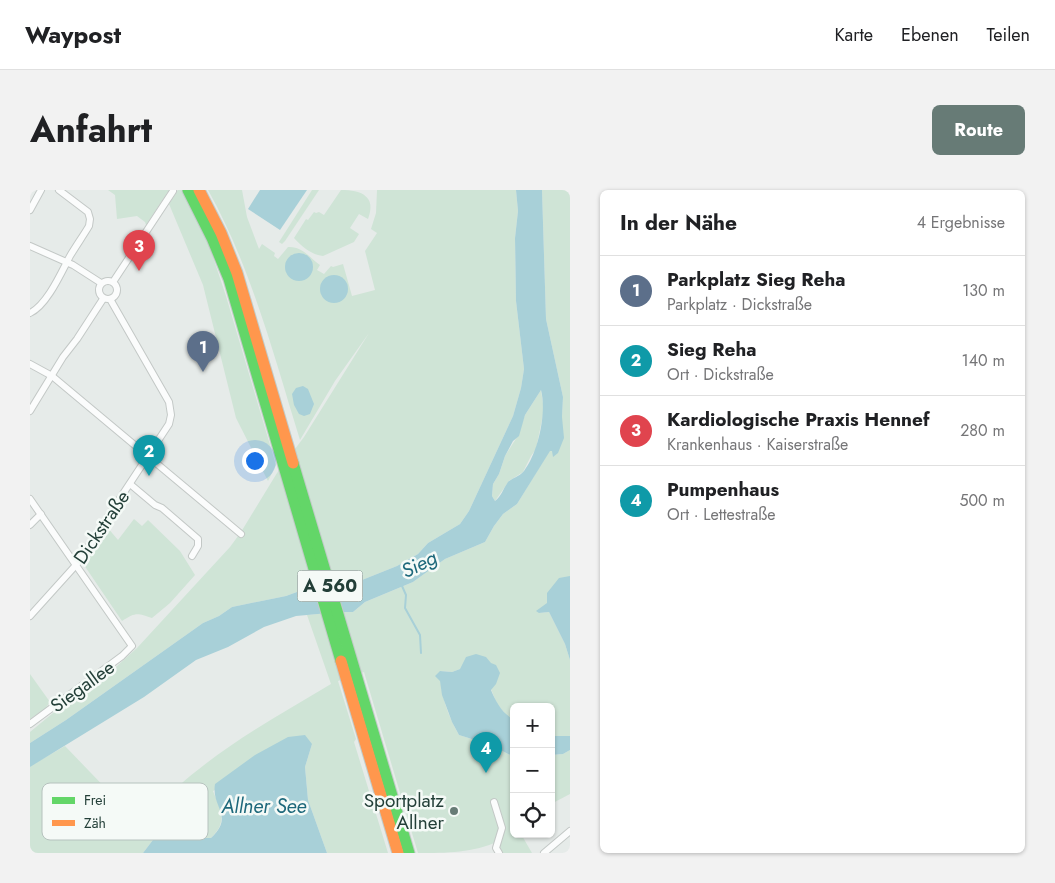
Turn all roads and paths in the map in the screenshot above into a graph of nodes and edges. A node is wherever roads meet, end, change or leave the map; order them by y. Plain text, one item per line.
1 (41, 190) edge
2 (59, 190) edge
3 (188, 190) edge
4 (199, 190) edge
5 (173, 191) edge
6 (30, 210) edge
7 (30, 246) edge
8 (68, 262) junction
9 (113, 282) junction
10 (101, 283) junction
11 (107, 299) junction
12 (30, 313) edge
13 (30, 364) edge
14 (52, 376) junction
15 (30, 411) edge
16 (148, 457) junction
17 (130, 484) junction
18 (30, 499) edge
19 (40, 514) junction
20 (30, 525) edge
21 (242, 534) dead end
22 (192, 556) dead end
23 (76, 565) junction
24 (30, 616) edge
25 (30, 724) edge
26 (494, 802) dead end
27 (570, 832) edge
28 (398, 853) edge
29 (408, 853) edge
30 (499, 853) edge
31 (544, 853) edge

1 - 6 street
2 - 8 street
3 - 28 highway, A 560
4 - 29 highway, A 560
5 - 9 street
7 - 8 street
8 - 10 street
8 - 12 street
9 - 10 street
9 - 11 street
10 - 11 street
11 - 14 street
11 - 16 street, Dickstraße
13 - 14 street
14 - 15 street
14 - 16 street
16 - 17 street, Dickstraße
16 - 21 street
17 - 22 street
17 - 23 street, Dickstraße
18 - 19 street
19 - 20 street
19 - 23 street
23 - 24 street, Dickstraße
23 - 25 street, Siegallee
26 - 30 street
27 - 31 street

